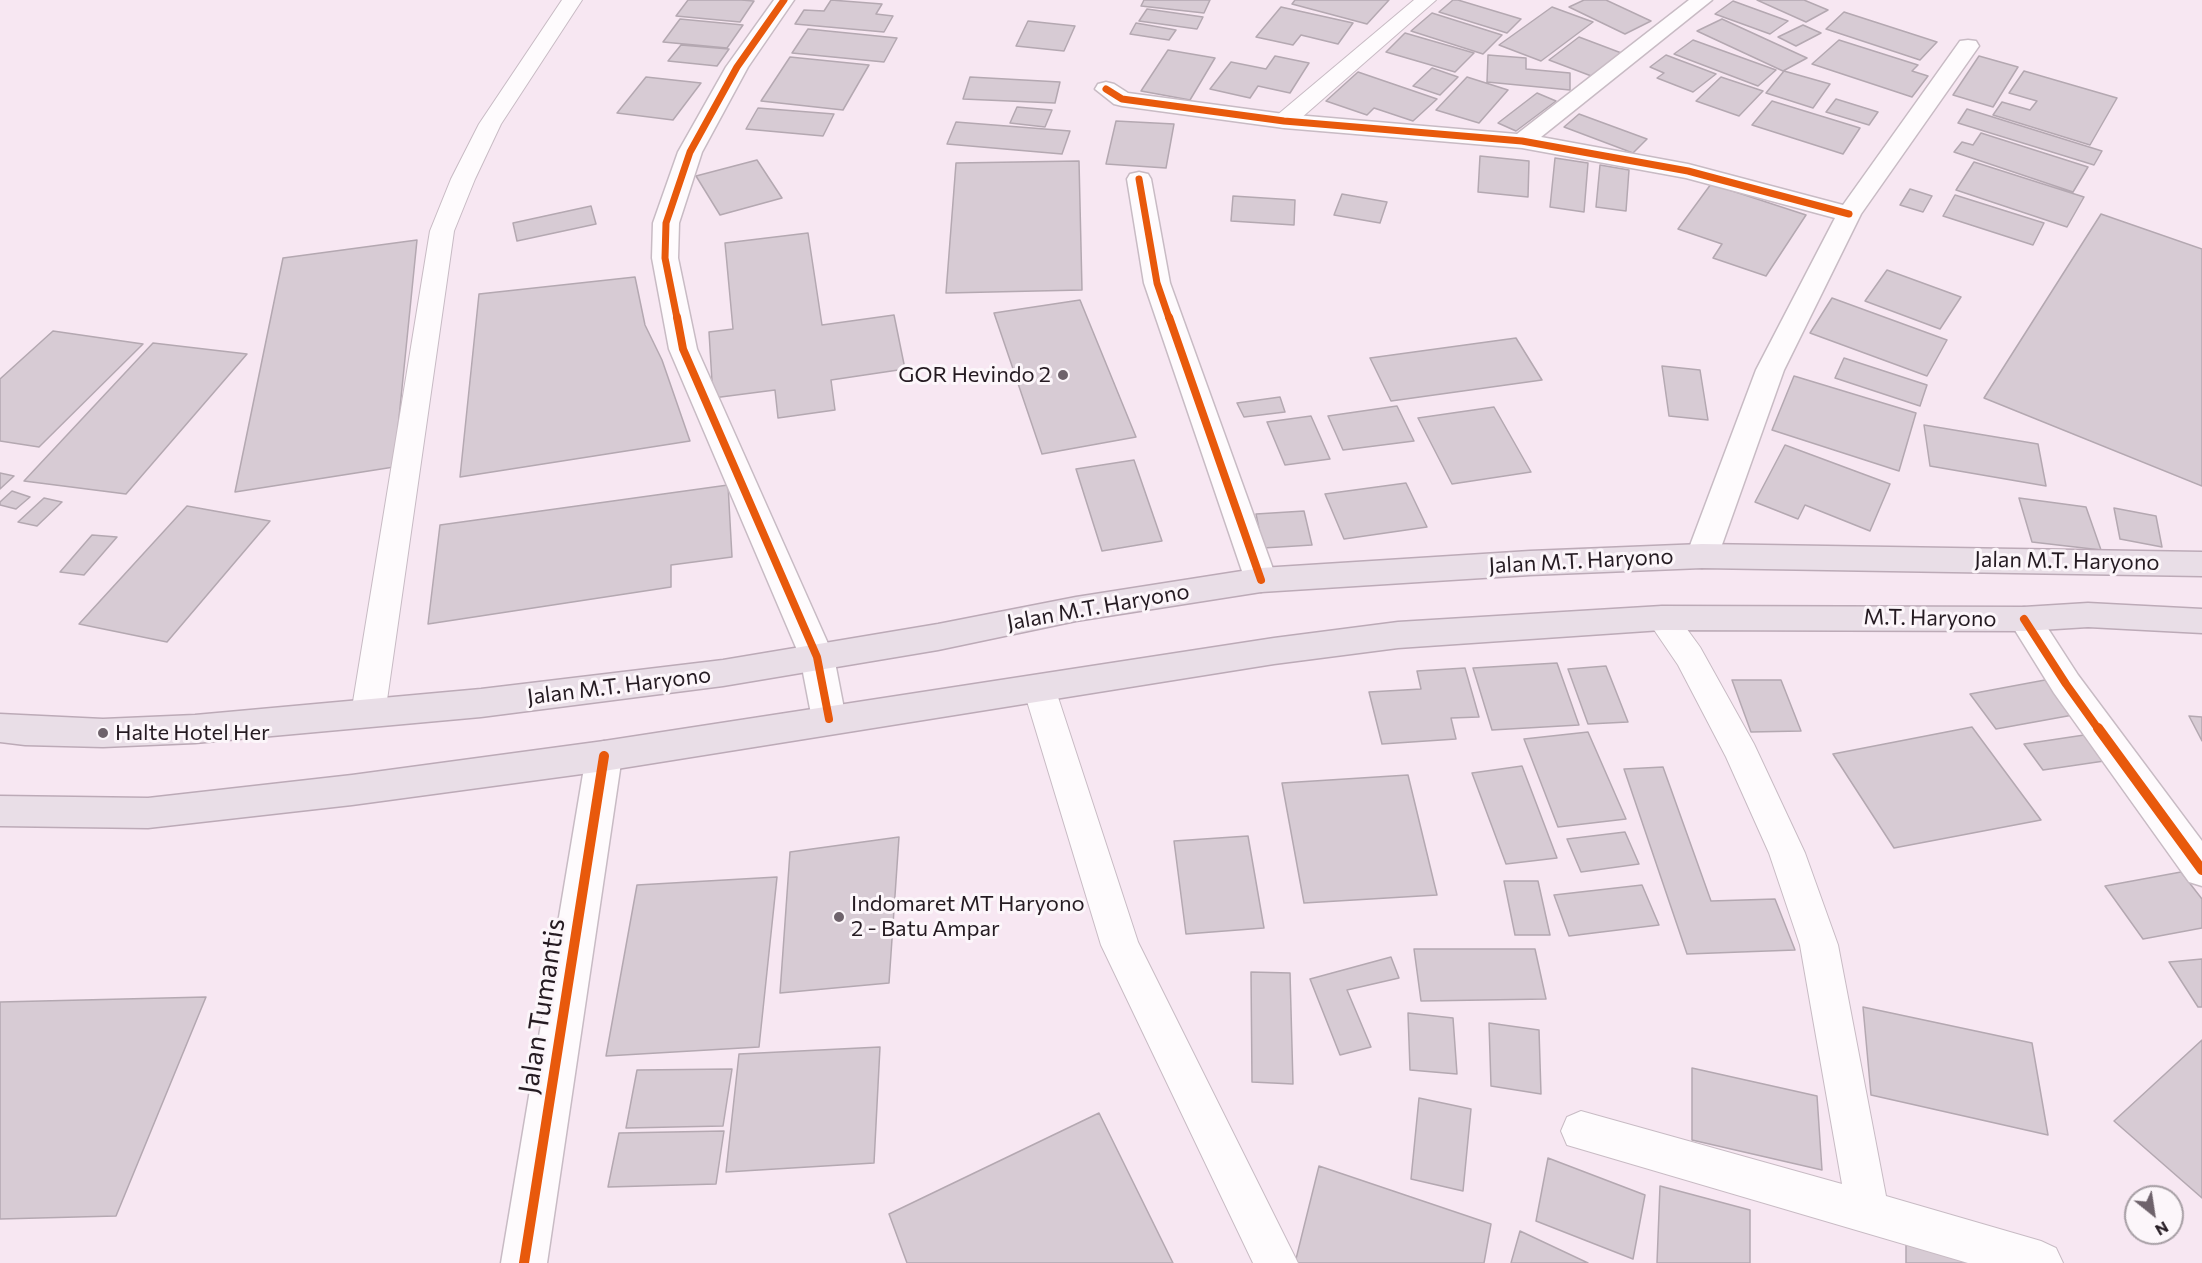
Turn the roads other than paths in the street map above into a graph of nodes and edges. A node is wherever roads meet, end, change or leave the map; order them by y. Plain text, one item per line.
1 (572, 0) edge
2 (784, 0) edge
3 (1426, 0) edge
4 (1702, 0) edge
5 (1968, 46) dead end
6 (1106, 89) dead end
7 (1284, 121) junction
8 (1522, 141) junction
9 (1139, 179) dead end
10 (1849, 214) junction
11 (1701, 556) junction
12 (2202, 564) edge
13 (1261, 580) junction
14 (1662, 618) junction
15 (2024, 619) junction
16 (2202, 621) edge
17 (817, 657) junction
18 (1038, 688) junction
19 (368, 714) junction
20 (829, 718) junction
21 (0, 728) edge
22 (604, 756) junction
23 (0, 811) edge
24 (2202, 870) edge
25 (1581, 1131) dead end
26 (1868, 1212) junction
27 (524, 1263) edge
28 (1276, 1263) edge
29 (2041, 1263) edge

1 - 19 lane
2 - 17 street
3 - 7 lane
4 - 8 street
5 - 10 street
6 - 7 street
7 - 8 street
8 - 10 street
9 - 13 street
10 - 11 street
11 - 12 highway, Jalan M.T. Haryono
11 - 13 highway, Jalan M.T. Haryono
13 - 17 highway, Jalan M.T. Haryono
14 - 15 highway, M.T. Haryono
14 - 18 highway
14 - 26 lane
15 - 16 highway, M.T. Haryono
15 - 24 street
17 - 19 highway, Jalan M.T. Haryono
17 - 20 street
18 - 20 highway
18 - 28 lane
19 - 21 highway, Jalan M.T. Haryono
20 - 22 highway
22 - 23 highway
22 - 27 street, Jalan Tumantis
25 - 26 lane
26 - 29 lane

